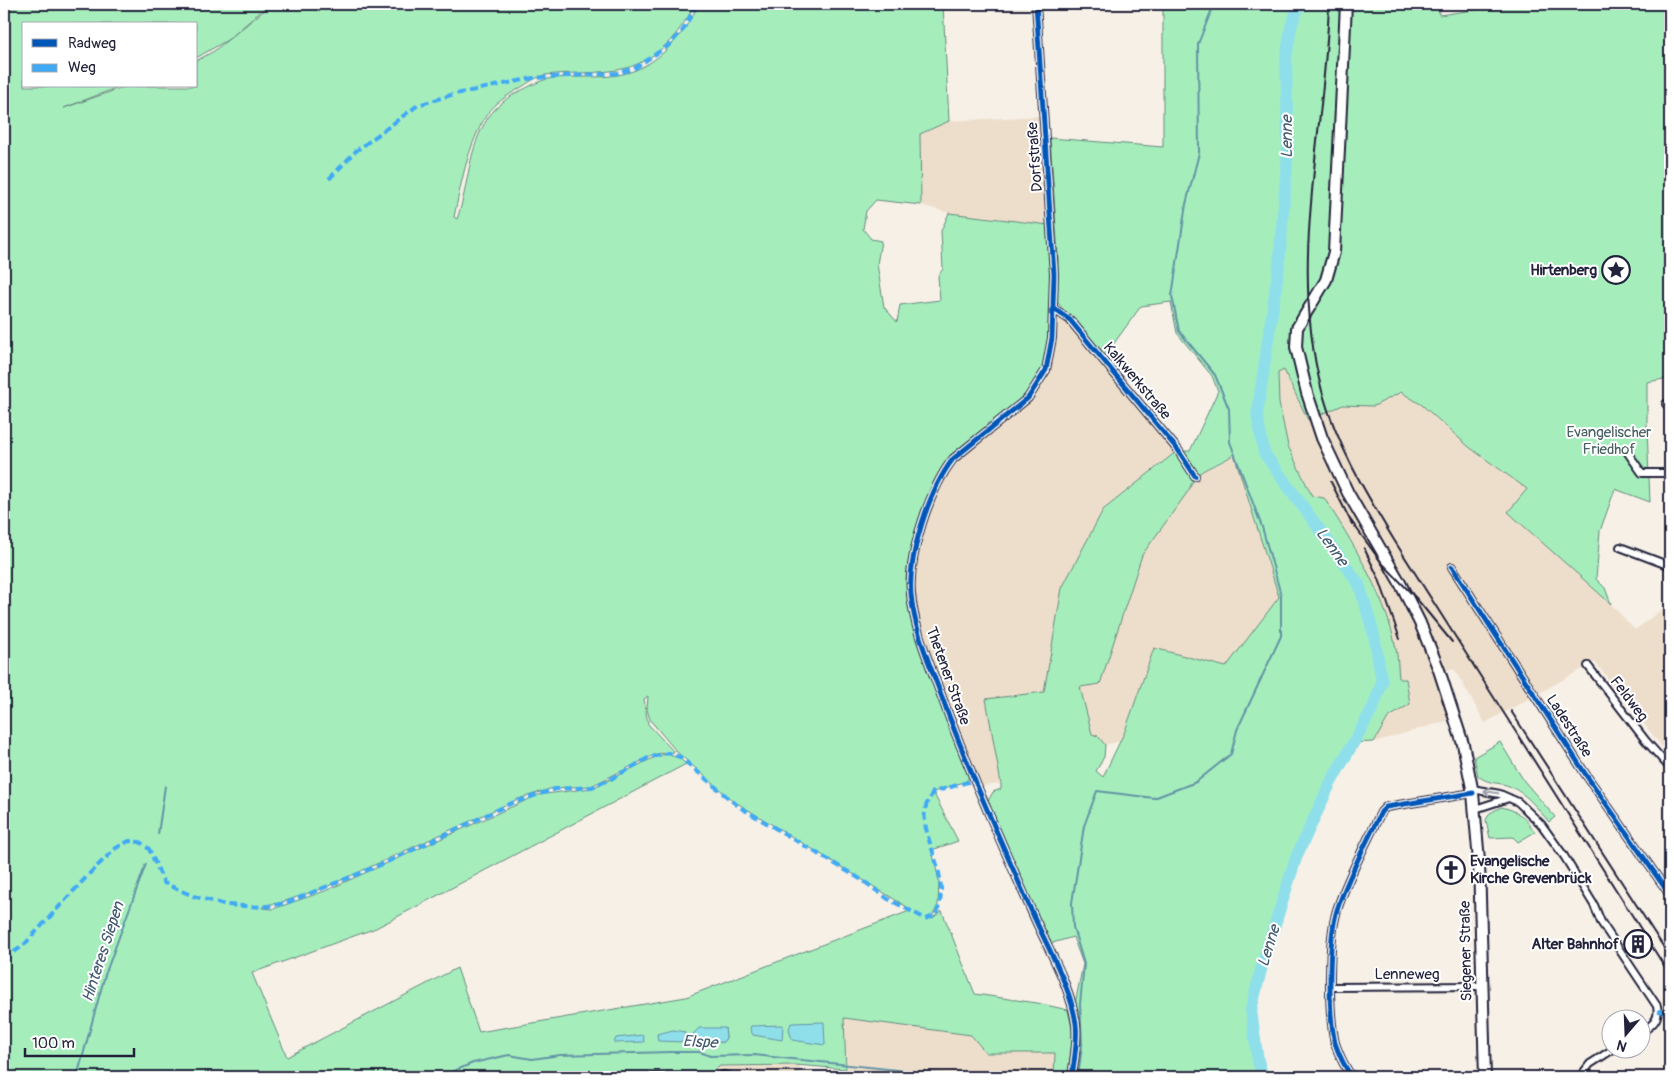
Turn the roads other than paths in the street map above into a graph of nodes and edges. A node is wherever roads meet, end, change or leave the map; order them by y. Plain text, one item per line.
1 (1036, 4) edge
2 (1346, 4) edge
3 (1054, 309) junction
4 (1628, 453) dead end
5 (1670, 473) edge
6 (1195, 476) dead end
7 (1620, 547) dead end
8 (1670, 566) edge
9 (1452, 568) dead end
10 (1588, 666) dead end
11 (1670, 768) edge
12 (1473, 791) junction
13 (1509, 798) junction
14 (1475, 810) junction
15 (1670, 894) edge
16 (1482, 986) junction
17 (1331, 987) junction
18 (1652, 1024) edge
19 (1602, 1056) edge
20 (623, 1077) edge
21 (702, 1077) edge
22 (719, 1077) edge
23 (731, 1077) edge
24 (1072, 1077) edge
25 (1352, 1077) edge
26 (1485, 1077) edge
27 (1562, 1077) edge
28 (1575, 1077) edge
29 (1580, 1077) edge

1 - 3 street, Dorfstraße
2 - 12 main road, Siegener Straße
3 - 6 street, Kalkwerkstraße
3 - 24 street, Thetener Straße
4 - 5 street
7 - 8 street
9 - 15 street, Ladestraße
10 - 11 street, Feldweg
13 -> 12 street
12 - 14 main road, Siegener Straße
12 - 17 street
13 - 14 street
13 - 18 street
14 - 16 main road, Siegener Straße
16 - 17 street, Lenneweg
16 - 26 main road, Siegener Straße
17 - 25 street
19 - 29 street
20 - 21 street
22 - 23 street
27 - 28 street

